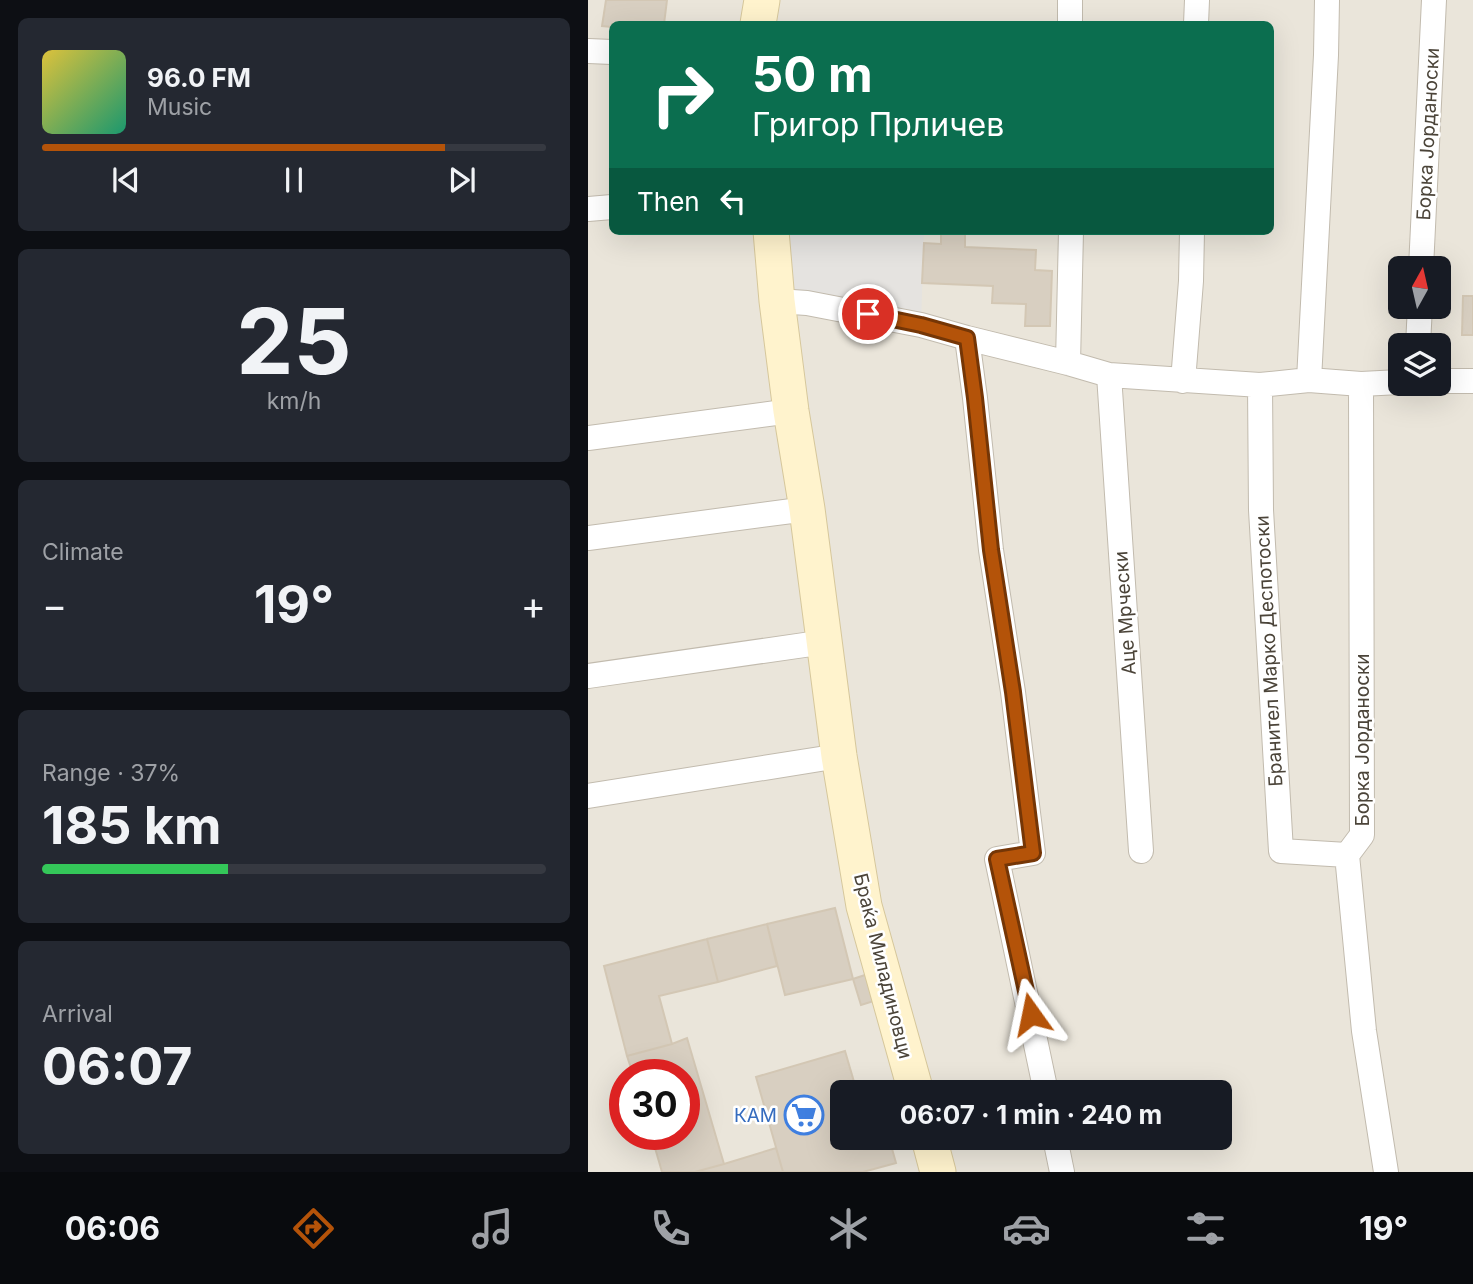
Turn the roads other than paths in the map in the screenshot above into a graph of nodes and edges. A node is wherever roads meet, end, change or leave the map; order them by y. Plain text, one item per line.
1 (762, 0) edge
2 (1070, 0) edge
3 (1197, 0) edge
4 (1327, 0) edge
5 (1434, 0) edge
6 (758, 21) edge
7 (1070, 21) edge
8 (1196, 21) edge
9 (588, 51) edge
10 (609, 52) edge
11 (609, 207) edge
12 (588, 209) edge
13 (771, 235) edge
14 (1071, 235) edge
15 (1192, 235) edge
16 (1422, 256) edge
17 (777, 301) junction
18 (967, 338) junction
19 (1068, 363) junction
20 (1109, 375) junction
21 (1309, 380) junction
22 (1183, 381) junction
23 (1451, 381) edge
24 (1473, 381) edge
25 (1388, 383) edge
26 (1361, 384) junction
27 (1260, 385) junction
28 (791, 411) junction
29 (588, 438) edge
30 (807, 509) junction
31 (588, 538) edge
32 (825, 642) junction
33 (588, 676) edge
34 (839, 756) junction
35 (588, 796) edge
36 (1141, 851) dead end
37 (1348, 856) junction
38 (913, 1080) edge
39 (1043, 1080) edge
40 (932, 1150) edge
41 (1057, 1150) edge
42 (938, 1172) edge
43 (1062, 1172) edge
44 (1386, 1172) edge

1 - 6 street
2 - 7 street
3 - 8 street
4 - 21 street
5 - 16 street, Борка Јорданоски
9 - 10 street
11 - 12 street
13 - 17 street, Браќа Миладиновци
14 - 19 street
15 - 22 street
17 - 18 street
17 - 28 street, Браќа Миладиновци
18 - 19 street
18 - 39 street
19 - 20 street
20 - 22 street
20 - 36 street, Аце Мрчески
21 - 26 street
21 - 27 street
22 - 27 street
23 - 24 street
25 - 26 street
26 - 37 street, Борка Јорданоски
27 - 37 street, Бранител Марко Деспотоски
28 - 29 street
28 - 30 street, Браќа Миладиновци
30 - 31 street
30 - 32 street, Браќа Миладиновци
32 - 33 street
32 - 34 street, Браќа Миладиновци
34 - 35 street
34 - 38 street, Браќа Миладиновци
37 - 44 street, Борка Јорданоски
40 - 42 street
41 - 43 street

